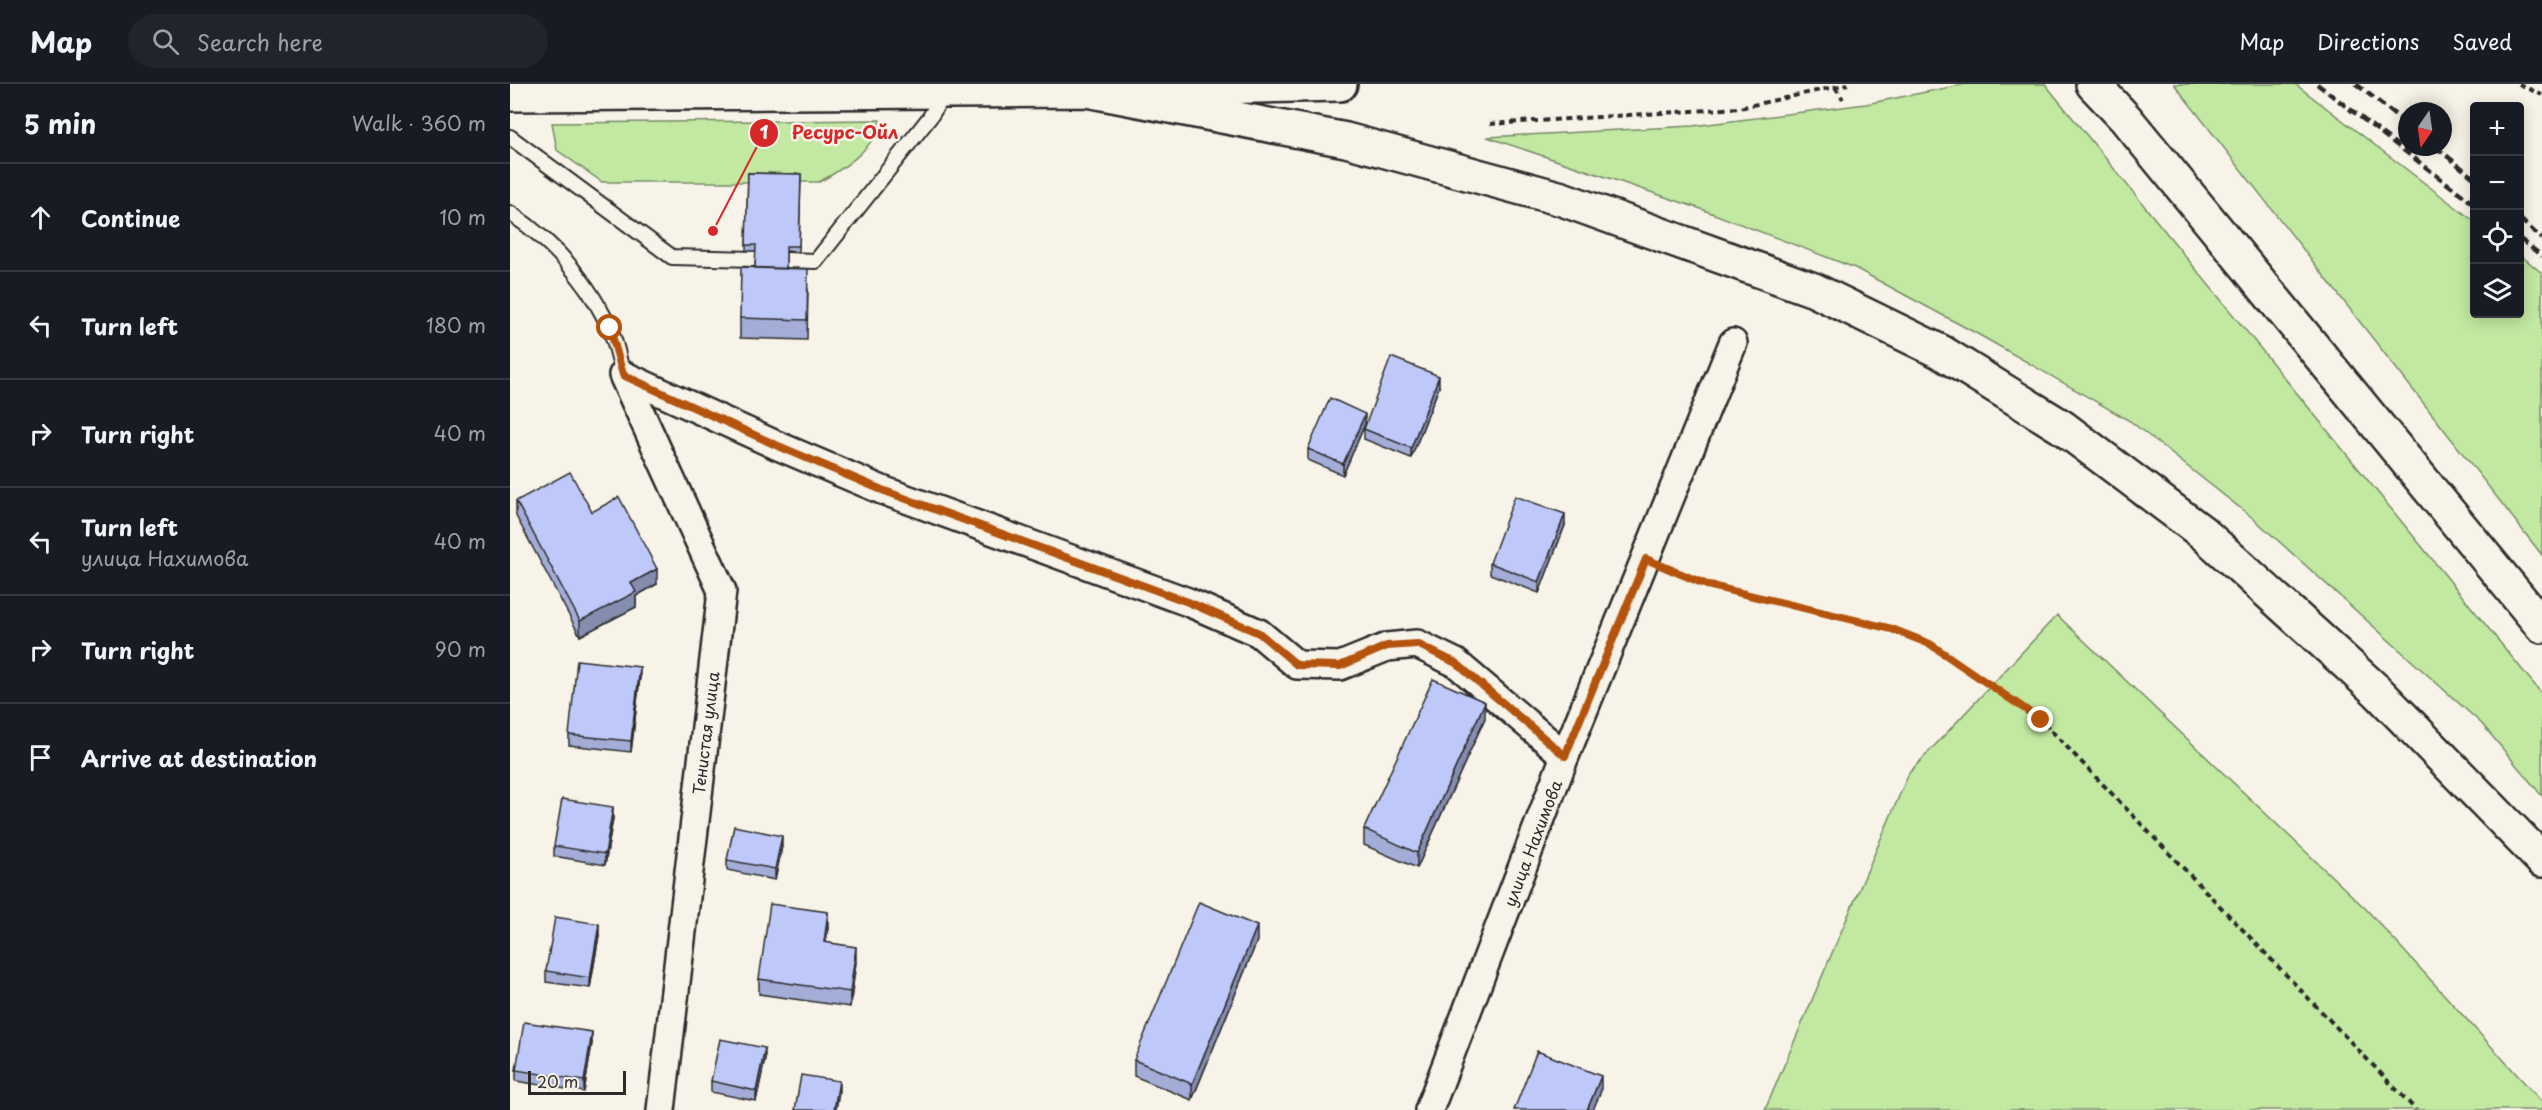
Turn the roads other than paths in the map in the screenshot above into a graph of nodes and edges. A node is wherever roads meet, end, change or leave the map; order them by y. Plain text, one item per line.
1 (1340, 84) edge
2 (2093, 84) edge
3 (1087, 90) junction
4 (945, 92) junction
5 (510, 94) edge
6 (510, 137) edge
7 (510, 213) edge
8 (756, 259) edge
9 (786, 260) edge
10 (1733, 343) dead end
11 (623, 375) junction
12 (2542, 626) edge
13 (1565, 756) junction
14 (2542, 860) edge
15 (662, 1110) edge
16 (1429, 1110) edge

1 - 3 main road
2 - 12 main road
3 - 4 main road
3 - 14 main road
4 - 5 main road
4 - 9 lane
6 - 8 lane
7 - 11 lane
10 - 13 street, улица Нахимова
11 - 13 street
11 - 15 street, Тенистая улица
13 - 16 street, улица Нахимова

